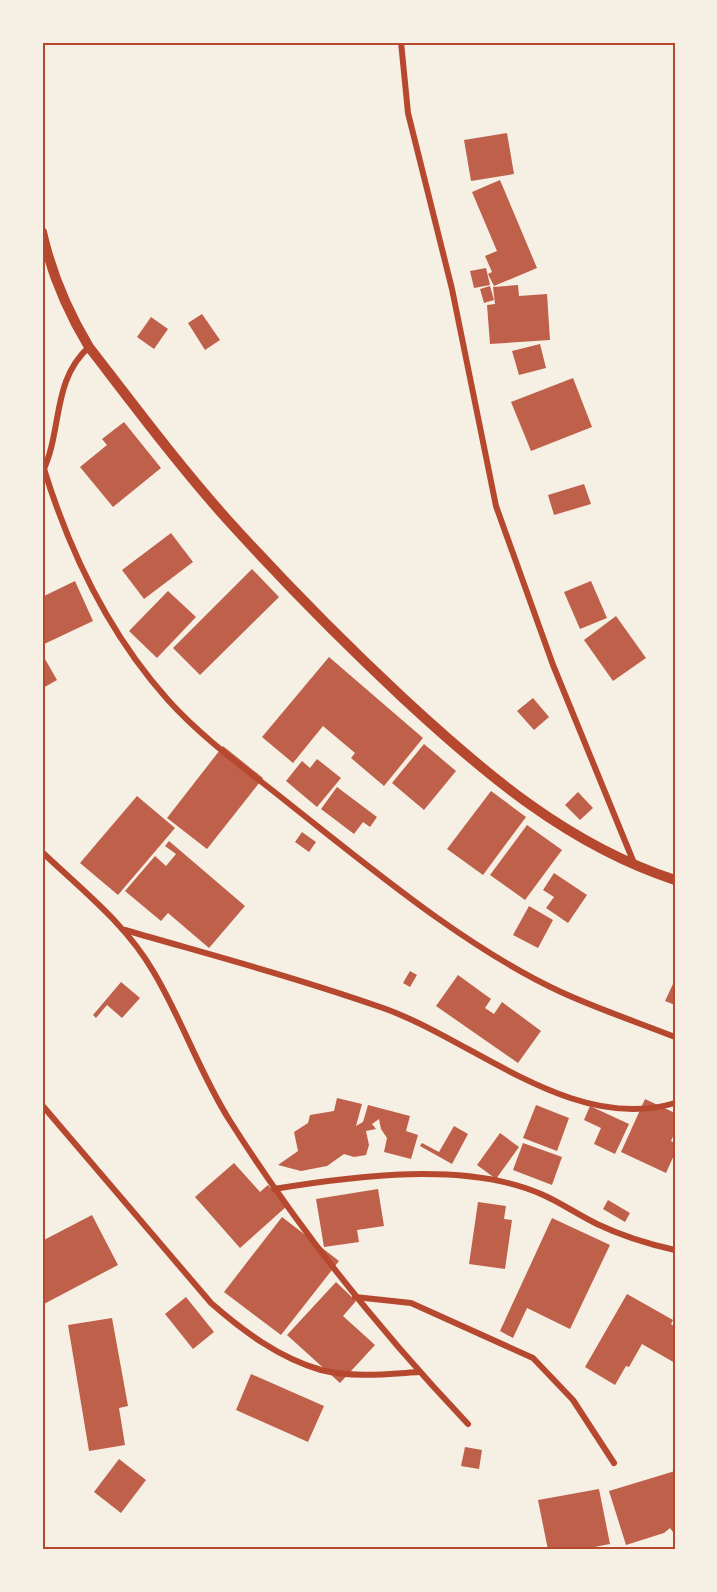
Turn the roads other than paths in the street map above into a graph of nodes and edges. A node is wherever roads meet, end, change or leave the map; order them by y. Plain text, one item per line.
1 (401, 42) edge
2 (42, 232) edge
3 (88, 347) junction
4 (43, 471) edge
5 (42, 852) edge
6 (635, 867) junction
7 (675, 880) edge
8 (123, 929) junction
9 (675, 1037) edge
10 (675, 1103) edge
11 (42, 1105) edge
12 (274, 1189) junction
13 (675, 1250) edge
14 (355, 1297) junction
15 (419, 1372) junction
16 (468, 1424) dead end
17 (614, 1463) dead end

1 - 6 street
2 - 3 street
3 - 4 street
3 - 6 street
4 - 9 street
5 - 8 street
6 - 7 street
8 - 10 street
8 - 12 street
11 - 15 street
12 - 13 street
12 - 14 street
14 - 15 street
14 - 17 street
15 - 16 street

